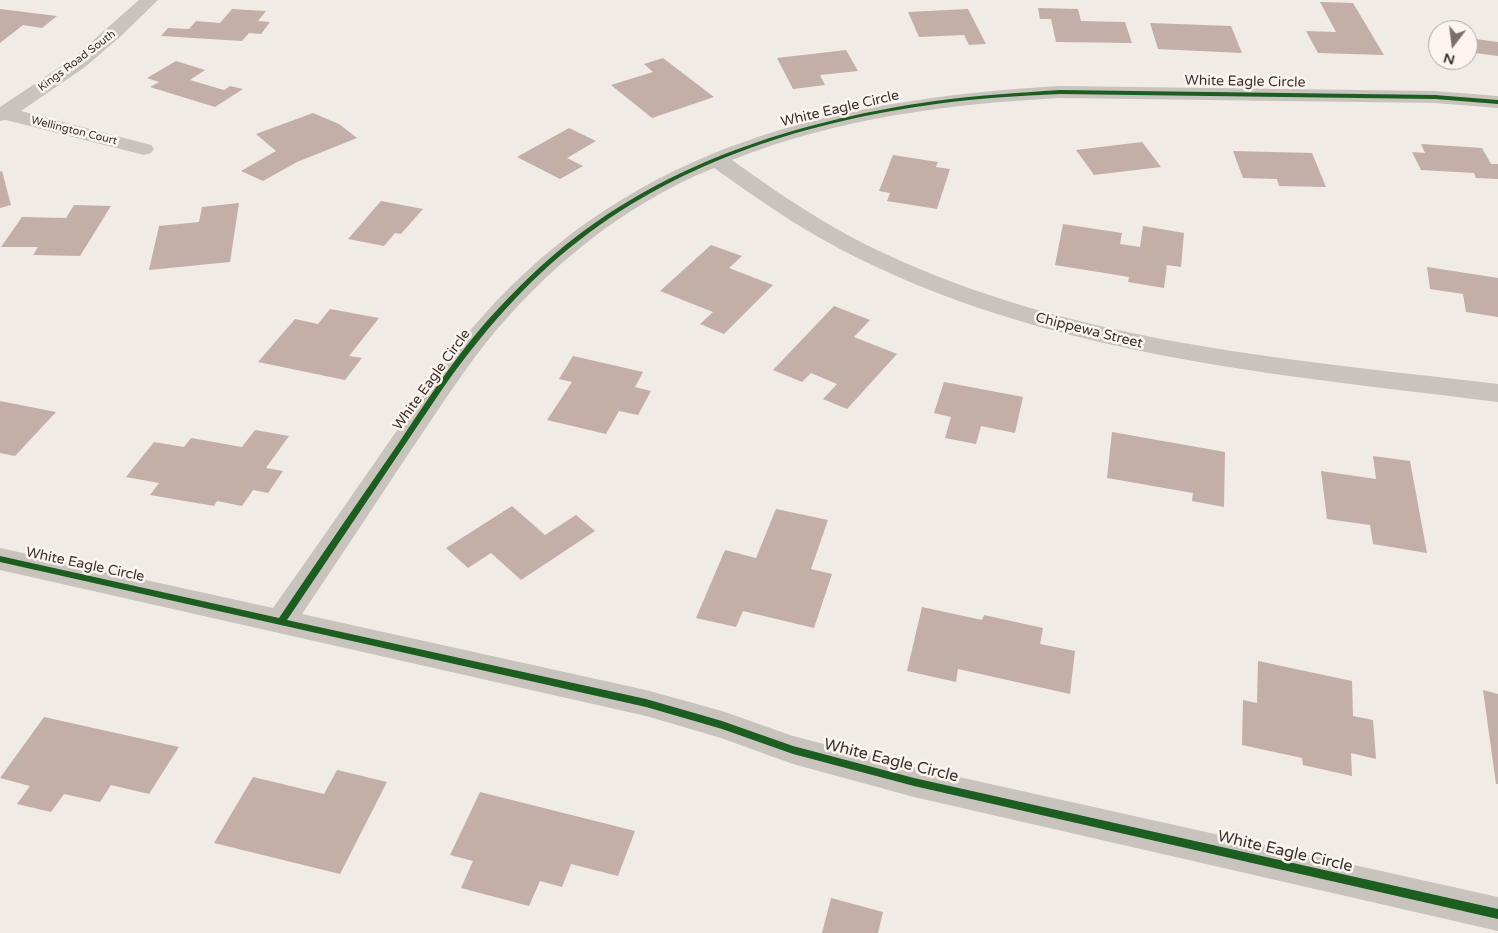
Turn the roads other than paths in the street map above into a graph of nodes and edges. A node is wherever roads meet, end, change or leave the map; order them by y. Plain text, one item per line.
1 (148, 0) edge
2 (1498, 102) edge
3 (2, 114) edge
4 (144, 149) dead end
5 (716, 159) junction
6 (1498, 393) edge
7 (0, 559) edge
8 (281, 621) junction
9 (1498, 914) edge

1 - 3 street, Kings Road South
2 - 5 street, White Eagle Circle
3 - 4 street, Wellington Court
5 - 6 street, Chippewa Street
5 - 8 street, White Eagle Circle
7 - 8 street, White Eagle Circle
8 - 9 street, White Eagle Circle

